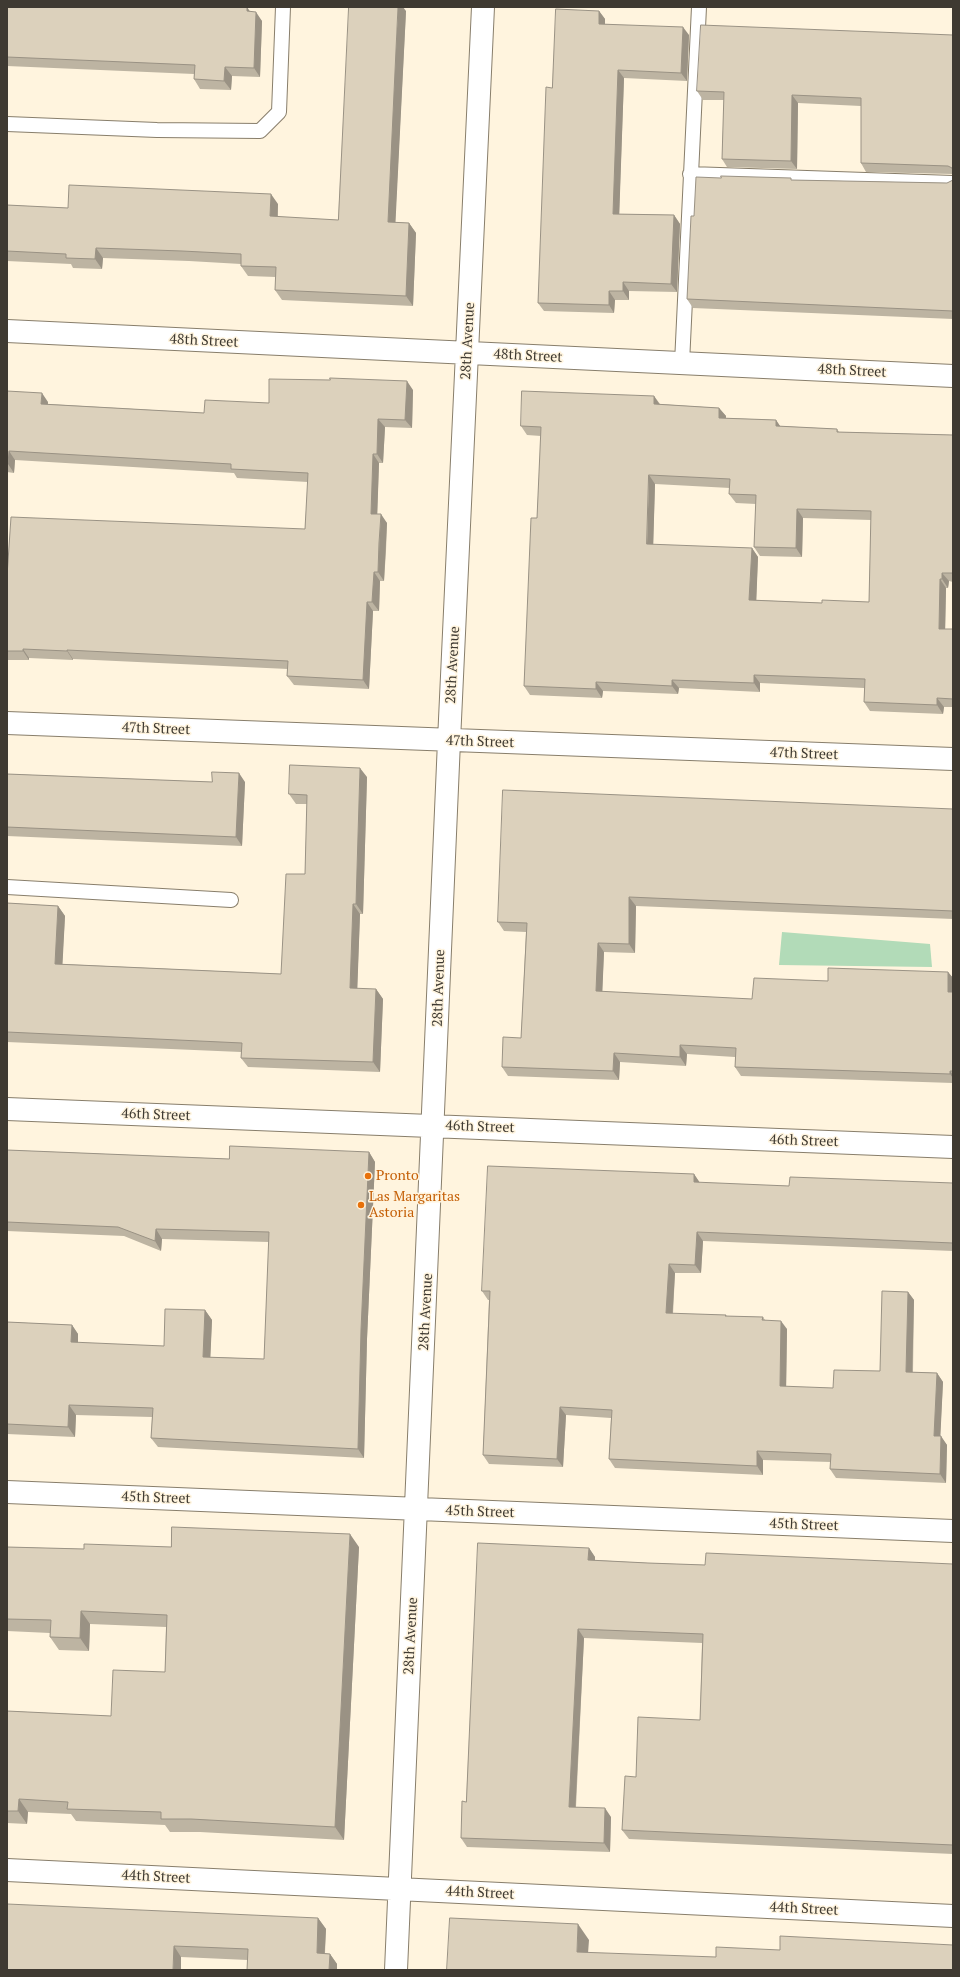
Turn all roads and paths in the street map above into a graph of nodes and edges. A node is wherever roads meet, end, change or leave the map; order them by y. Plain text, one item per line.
1 (283, 7) edge
2 (483, 7) edge
3 (699, 7) edge
4 (7, 124) edge
5 (690, 174) junction
6 (953, 183) edge
7 (7, 331) edge
8 (467, 354) junction
9 (682, 363) junction
10 (953, 376) edge
11 (7, 723) edge
12 (449, 741) junction
13 (953, 759) edge
14 (7, 887) edge
15 (231, 900) dead end
16 (7, 1109) edge
17 (434, 1126) junction
18 (953, 1147) edge
19 (7, 1492) edge
20 (417, 1509) junction
21 (953, 1531) edge
22 (7, 1870) edge
23 (400, 1889) junction
24 (953, 1916) edge
25 (396, 1970) edge

1 - 4 lane
2 - 8 street, 28th Avenue
3 - 5 lane
5 - 6 lane
5 - 9 lane
7 - 8 street, 48th Street
8 - 9 street, 48th Street
8 - 12 street, 28th Avenue
9 - 10 street, 48th Street
11 - 12 street, 47th Street
12 - 13 street, 47th Street
12 - 17 street, 28th Avenue
14 - 15 lane
16 - 17 street, 46th Street
17 - 18 street, 46th Street
17 - 20 street, 28th Avenue
19 - 20 street, 45th Street
20 - 21 street, 45th Street
20 - 23 street, 28th Avenue
22 - 23 street, 44th Street
23 - 24 street, 44th Street
23 - 25 street, 28th Avenue

